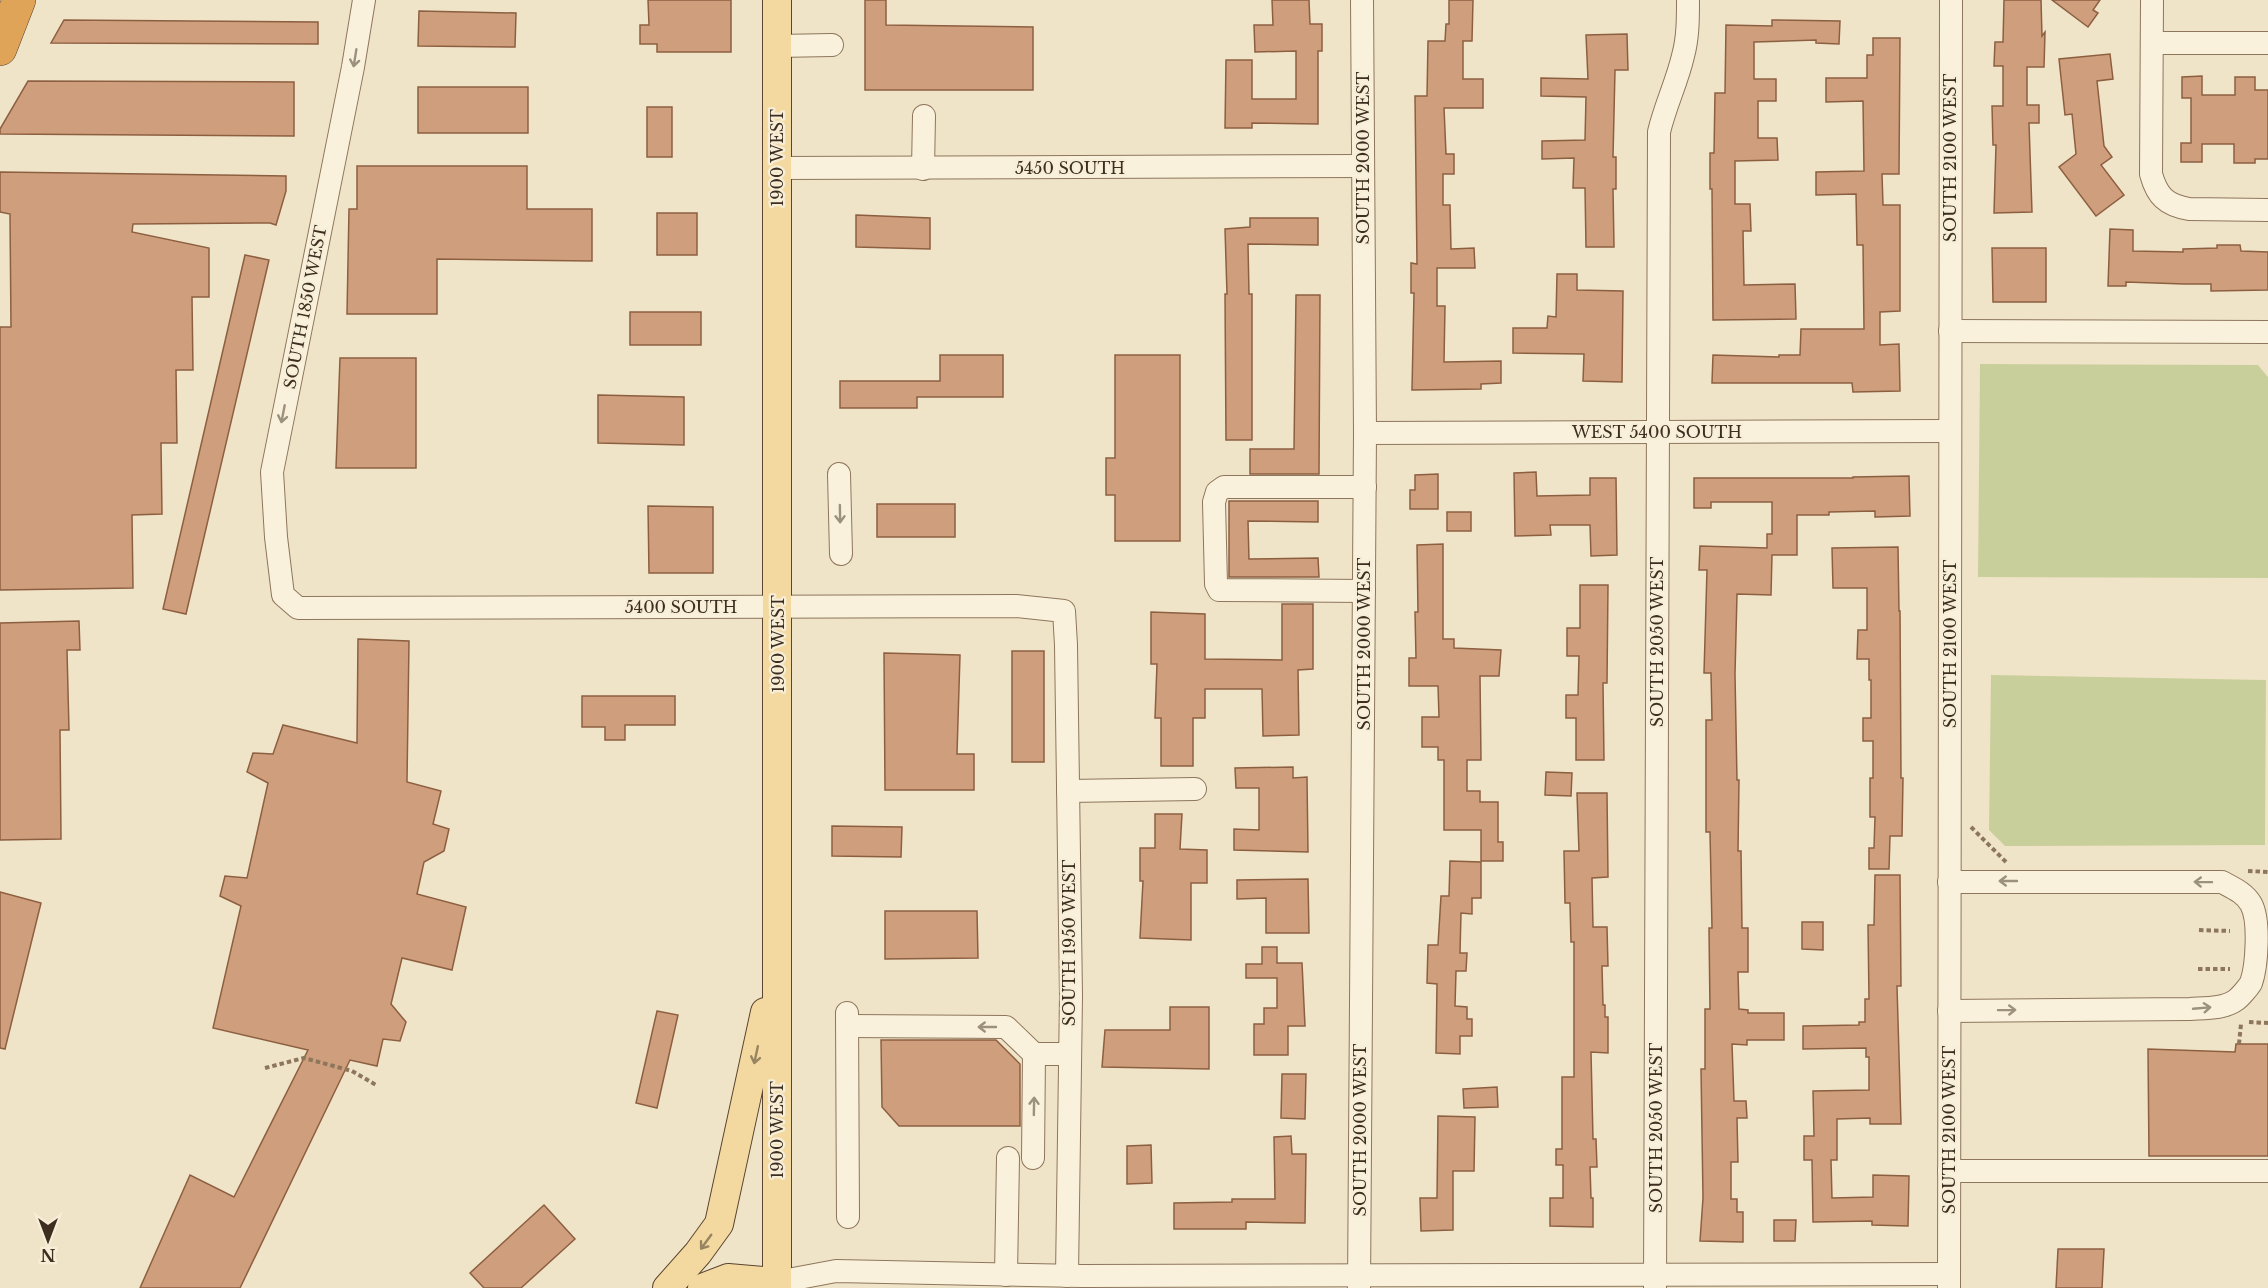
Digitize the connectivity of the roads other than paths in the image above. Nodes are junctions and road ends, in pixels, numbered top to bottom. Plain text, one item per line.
1 (19, 0) edge
2 (364, 0) edge
3 (777, 0) edge
4 (1362, 0) edge
5 (1688, 0) edge
6 (1951, 0) edge
7 (2152, 0) edge
8 (2152, 43) junction
9 (2268, 43) edge
10 (832, 45) dead end
11 (777, 46) junction
12 (0, 49) edge
13 (924, 116) dead end
14 (1364, 166) junction
15 (777, 168) junction
16 (923, 169) junction
17 (2268, 210) edge
18 (1950, 331) junction
19 (2268, 332) edge
20 (1949, 431) junction
21 (1658, 432) junction
22 (1365, 433) junction
23 (839, 474) dead end
24 (1365, 487) junction
25 (841, 554) dead end
26 (1364, 591) junction
27 (777, 607) junction
28 (298, 608) joint
29 (1064, 611) joint
30 (1195, 789) dead end
31 (1068, 791) junction
32 (1949, 882) junction
33 (777, 957) junction
34 (1949, 1011) junction
35 (1034, 1054) junction
36 (1070, 1054) junction
37 (1008, 1158) dead end
38 (1033, 1158) dead end
39 (1949, 1171) junction
40 (2268, 1171) edge
41 (848, 1216) dead end
42 (1006, 1275) junction
43 (1077, 1280) edge
44 (1949, 1281) edge
45 (1359, 1282) edge
46 (1655, 1282) edge
47 (773, 1286) edge
48 (667, 1288) edge
49 (702, 1288) edge

1 - 12 highway
2 -> 28 street, SOUTH 1850 WEST
3 - 11 main road, 1900 WEST
4 - 14 street, SOUTH 2000 WEST
5 - 21 street, SOUTH 2050 WEST
6 - 18 street, SOUTH 2100 WEST
7 - 8 street
8 - 9 street
8 - 17 street
10 - 11 street
11 - 15 main road, 1900 WEST
13 - 16 street
14 - 16 street, 5450 SOUTH
14 - 22 street, SOUTH 2000 WEST
15 - 16 street, 5450 SOUTH
15 - 27 main road, 1900 WEST
18 - 19 street
18 - 20 street, SOUTH 2100 WEST
20 - 21 street, WEST 5400 SOUTH
20 - 32 street, SOUTH 2100 WEST
21 - 22 street, WEST 5400 SOUTH
21 - 46 street, SOUTH 2050 WEST
22 - 24 street, SOUTH 2000 WEST
23 -> 25 street
24 - 26 street, SOUTH 2000 WEST
24 - 26 street
26 - 45 street, SOUTH 2000 WEST
27 - 28 street, 5400 SOUTH
27 - 29 street, 5400 SOUTH
27 - 33 main road, 1900 WEST
29 - 31 street, SOUTH 1950 WEST
30 - 31 street
31 - 36 street, SOUTH 1950 WEST
32 - 34 street, SOUTH 2100 WEST
34 -> 32 street
33 - 47 main road, 1900 WEST
33 -> 48 main road
34 - 39 street, SOUTH 2100 WEST
35 - 36 street
38 -> 35 street
35 -> 41 street
36 - 43 street, SOUTH 1950 WEST
37 - 42 street
39 - 40 street
39 - 44 street, SOUTH 2100 WEST
42 - 43 street
42 - 47 street
43 - 45 street
44 - 46 street
45 - 46 street
47 - 49 main road

